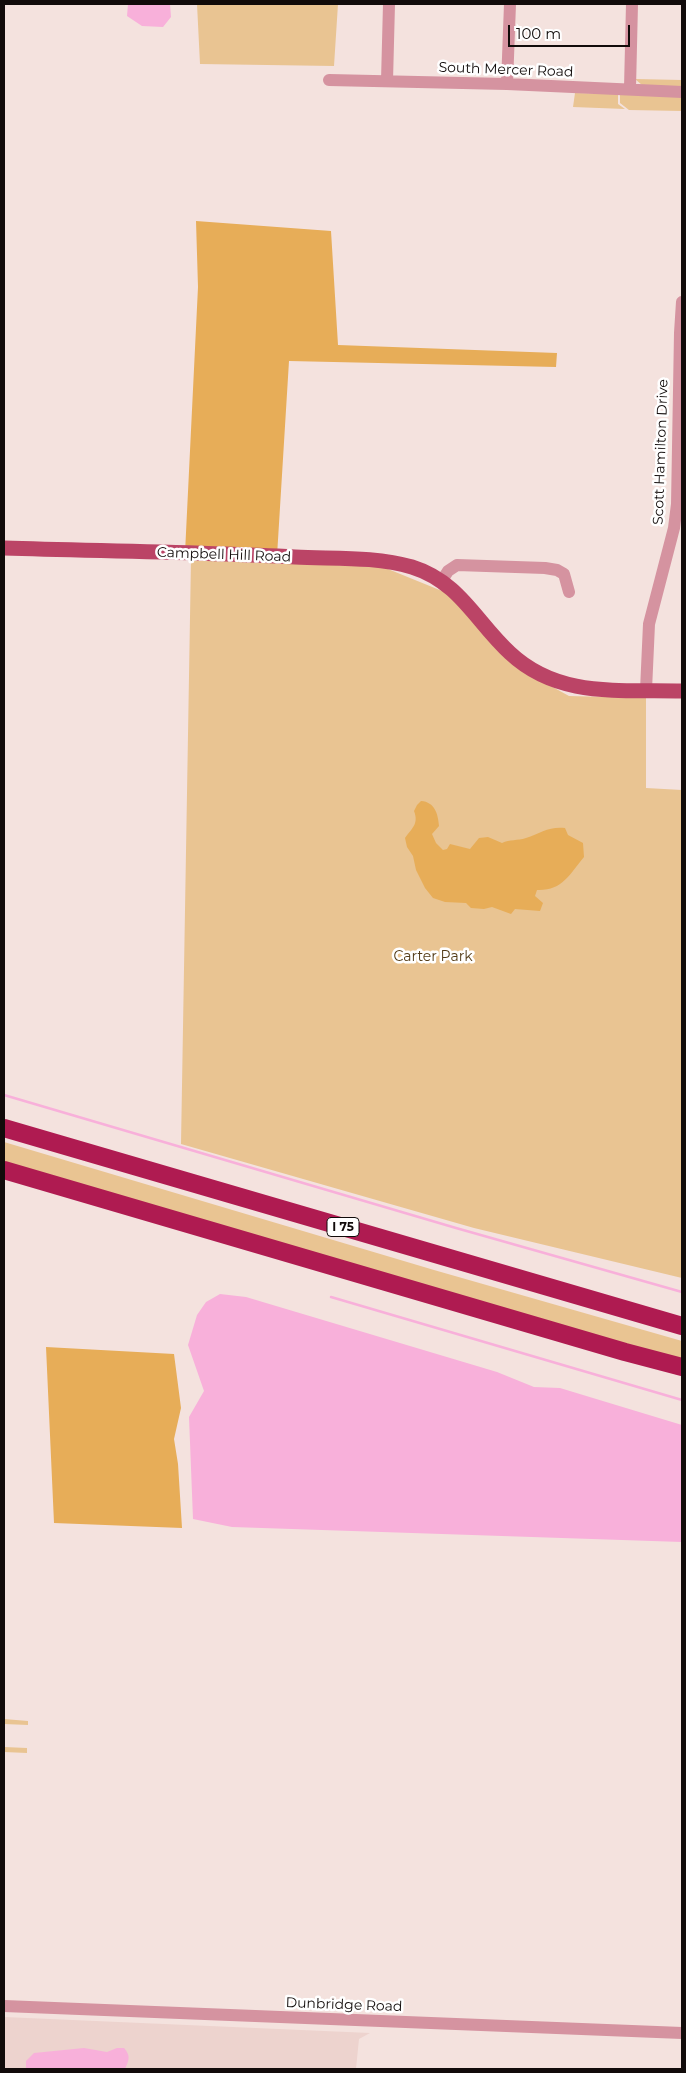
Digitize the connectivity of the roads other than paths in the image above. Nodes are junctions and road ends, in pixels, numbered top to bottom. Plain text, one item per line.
1 (389, 4) edge
2 (510, 4) edge
3 (632, 4) edge
4 (329, 80) dead end
5 (386, 81) junction
6 (507, 84) junction
7 (630, 88) junction
8 (682, 92) edge
9 (682, 302) edge
10 (4, 548) edge
11 (441, 582) junction
12 (569, 592) dead end
13 (646, 690) junction
14 (682, 691) edge
15 (4, 1128) edge
16 (4, 1170) edge
17 (640, 1314) junction
18 (682, 1322) edge
19 (682, 1326) edge
20 (626, 1352) junction
21 (682, 1367) edge
22 (682, 1372) edge
23 (4, 2006) edge
24 (682, 2033) edge

1 - 5 street
2 - 6 street
3 - 7 street
4 - 5 street, South Mercer Road
5 - 6 street, South Mercer Road
6 - 7 street, South Mercer Road
7 - 8 street, South Mercer Road
9 - 13 street, Scott Hamilton Drive
10 - 11 main road, Campbell Hill Road
11 - 12 street
11 - 13 main road, Campbell Hill Road
13 - 14 main road, Campbell Hill Road
15 - 17 highway, I 75
16 - 20 highway
17 - 18 highway
17 - 19 highway, I 75
20 - 21 highway
20 - 22 highway
23 - 24 street, Dunbridge Road

